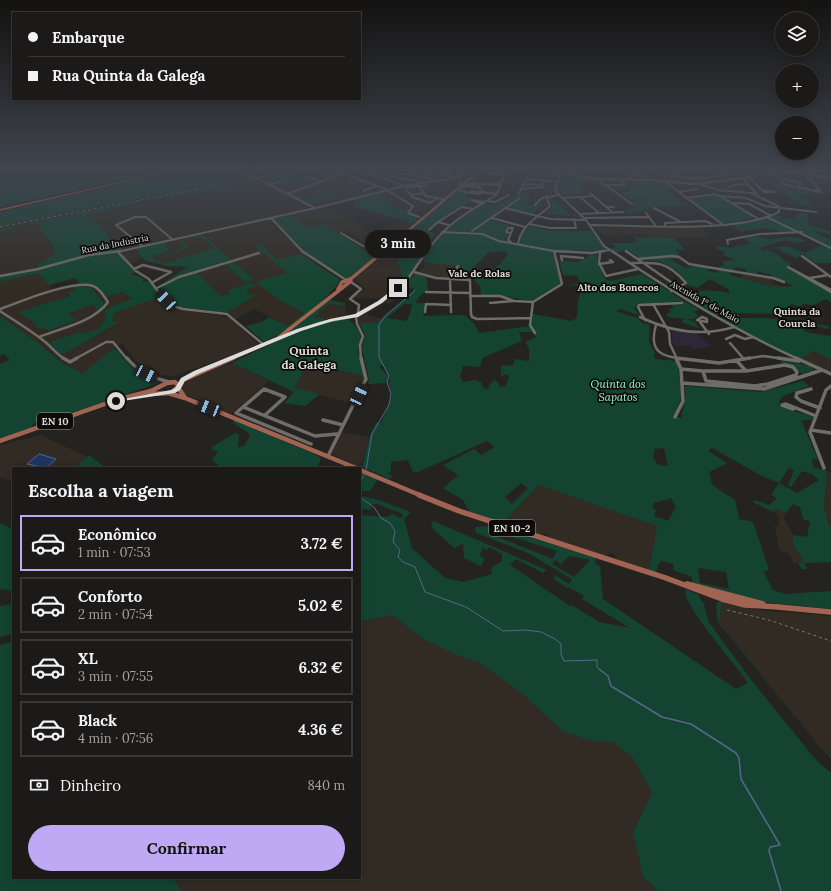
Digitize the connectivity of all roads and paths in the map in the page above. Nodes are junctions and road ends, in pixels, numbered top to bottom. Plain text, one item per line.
1 (307, 210) edge
2 (411, 210) edge
3 (432, 210) edge
4 (459, 210) edge
5 (474, 210) edge
6 (503, 210) edge
7 (512, 210) edge
8 (546, 210) edge
9 (575, 210) edge
10 (595, 210) edge
11 (610, 210) edge
12 (657, 210) edge
13 (702, 210) edge
14 (743, 210) edge
15 (759, 210) edge
16 (779, 210) edge
17 (798, 210) edge
18 (598, 212) junction
19 (612, 212) junction
20 (623, 212) dead end
21 (816, 212) dead end
22 (646, 213) dead end
23 (580, 214) junction
24 (538, 216) junction
25 (771, 216) junction
26 (419, 217) dead end
27 (649, 217) junction
28 (767, 217) junction
29 (271, 218) junction
30 (492, 218) junction
31 (757, 218) junction
32 (586, 219) junction
33 (574, 220) junction
34 (438, 222) junction
35 (604, 222) dead end
36 (615, 222) dead end
37 (626, 222) dead end
38 (681, 222) junction
39 (529, 224) junction
40 (712, 224) junction
41 (722, 224) junction
42 (449, 225) junction
43 (606, 225) junction
44 (617, 225) junction
45 (628, 225) junction
46 (591, 226) junction
47 (656, 226) junction
48 (665, 226) junction
49 (525, 227) junction
50 (687, 227) junction
51 (429, 230) dead end
52 (472, 231) dead end
53 (442, 232) junction
54 (802, 232) junction
55 (511, 233) dead end
56 (341, 234) dead end
57 (173, 240) junction
58 (518, 243) junction
59 (728, 244) dead end
60 (142, 246) junction
61 (831, 248) edge
62 (610, 250) junction
63 (554, 251) junction
64 (626, 251) dead end
65 (118, 252) junction
66 (571, 252) junction
67 (259, 253) dead end
68 (600, 253) junction
69 (380, 254) junction
70 (802, 256) dead end
71 (572, 257) junction
72 (583, 258) dead end
73 (562, 260) dead end
74 (610, 260) dead end
75 (639, 261) junction
76 (631, 263) junction
77 (599, 264) junction
78 (458, 266) dead end
79 (134, 269) junction
80 (638, 269) junction
81 (414, 272) junction
82 (0, 276) edge
83 (830, 276) edge
84 (340, 278) junction
85 (810, 278) junction
86 (450, 279) junction
87 (349, 280) junction
88 (153, 282) junction
89 (784, 282) dead end
90 (341, 283) junction
91 (347, 285) junction
92 (355, 285) junction
93 (678, 287) junction
94 (157, 288) junction
95 (338, 290) junction
96 (670, 291) junction
97 (831, 291) edge
98 (426, 292) dead end
99 (450, 292) junction
100 (470, 294) junction
101 (514, 301) junction
102 (532, 302) junction
103 (490, 303) dead end
104 (682, 303) dead end
105 (653, 304) junction
106 (451, 305) junction
107 (0, 310) edge
108 (426, 312) dead end
109 (451, 312) dead end
110 (357, 315) junction
111 (531, 318) junction
112 (640, 318) dead end
113 (645, 320) junction
114 (700, 322) dead end
115 (656, 325) junction
116 (734, 326) junction
117 (667, 329) junction
118 (535, 333) dead end
119 (709, 334) junction
120 (39, 337) junction
121 (753, 337) junction
122 (277, 338) junction
123 (726, 339) dead end
124 (730, 343) dead end
125 (264, 345) junction
126 (786, 354) junction
127 (783, 358) junction
128 (678, 359) junction
129 (744, 359) junction
130 (736, 360) junction
131 (224, 362) junction
132 (806, 363) junction
133 (681, 369) junction
134 (822, 370) junction
135 (703, 371) junction
136 (746, 371) junction
137 (831, 374) edge
138 (160, 380) junction
139 (170, 382) junction
140 (682, 383) junction
141 (160, 387) junction
142 (179, 387) junction
143 (830, 387) edge
144 (811, 389) dead end
145 (166, 393) junction
146 (185, 398) junction
147 (110, 402) junction
148 (243, 406) junction
149 (795, 408) dead end
150 (820, 408) junction
151 (265, 415) junction
152 (816, 416) junction
153 (676, 417) dead end
154 (323, 420) dead end
155 (343, 425) junction
156 (297, 429) junction
157 (811, 430) junction
158 (831, 433) edge
159 (337, 434) junction
160 (291, 435) junction
161 (0, 441) edge
162 (311, 444) dead end
163 (328, 456) junction
164 (354, 467) edge
165 (824, 468) dead end
166 (361, 470) edge
167 (831, 612) edge

1 - 29 street, Rua da Indústria
2 - 26 street
3 - 69 main road
4 - 34 street
5 - 42 street
6 - 30 street
7 - 24 street
8 - 24 street
9 - 23 street, Avenida 1º de Maio
10 - 18 street
11 - 19 street
12 - 38 street
13 - 41 street
14 - 31 street
15 - 25 street
16 - 25 street
17 - 21 street
18 - 19 street
18 - 23 street
19 - 20 street
22 - 27 street
23 - 32 street, Avenida 1º de Maio
24 - 33 street
24 - 39 street
25 - 28 street
27 - 32 street
27 - 47 street
28 - 31 street
28 - 54 street
29 - 57 street, Rua da Indústria
29 - 84 street
30 - 49 street
30 - 52 street
31 - 41 street
32 - 33 street
32 - 46 street, Avenida 1º de Maio
33 - 39 street
34 - 42 street
34 - 51 street
35 - 43 street
36 - 44 street
37 - 45 street
38 - 40 street
38 - 48 street
38 - 50 street
39 - 49 street
40 - 41 street
40 - 50 street
42 - 53 street
43 - 44 street
43 - 46 street
44 - 45 street
45 - 47 street
46 - 62 street, Avenida 1º de Maio
47 - 48 street
48 - 50 street
49 - 58 street
53 - 58 street
53 - 81 street
54 - 59 street
54 - 61 street
55 - 58 street
56 - 69 street
57 - 60 street, Rua da Indústria
57 - 60 street
58 - 63 street
60 - 65 street, Rua da Indústria
62 - 68 street
62 - 76 street, Avenida 1º de Maio
63 - 66 street
63 - 102 street
64 - 75 street
65 - 79 street
65 - 82 street, Rua da Indústria
66 - 68 street
66 - 71 street
67 - 94 street
68 - 77 street
69 - 87 main road
70 - 83 street
71 - 72 street
71 - 73 street
74 - 77 street
75 - 76 street
75 - 89 street
75 - 93 street
75 - 93 street
76 - 80 street, Avenida 1º de Maio
77 - 80 street
78 - 86 street
79 - 88 street
79 - 88 street
80 - 96 street, Avenida 1º de Maio
81 - 86 street
81 - 110 street
83 - 85 street
84 - 87 street
84 - 90 street
85 - 97 street
85 - 97 street
86 - 99 street
86 - 100 street
87 - 90 main road
87 - 91 main road
87 - 92 street
88 - 94 street
90 - 91 main road
90 - 95 main road
91 - 92 street
91 - 95 main road
92 - 110 street
93 - 96 street
94 - 125 street
95 - 122 main road
96 - 116 street, Avenida 1º de Maio
98 - 99 street
99 - 100 street
99 - 106 street
100 - 101 street
100 - 111 street
101 - 102 street
101 - 103 street
102 - 111 street
104 - 105 street
105 - 113 street
105 - 117 street
106 - 108 street
106 - 109 street
107 - 120 street
107 - 120 street
110 - 122 street
110 - 155 street
111 - 118 street
112 - 113 street
113 - 115 street
114 - 119 street
115 - 117 street
115 - 128 street
116 - 119 street
116 - 121 street, Avenida 1º de Maio
117 - 119 street
117 - 128 street
120 - 138 street
121 - 123 street
121 - 126 street, Avenida 1º de Maio
122 - 125 main road
124 - 129 street
125 - 131 main road
126 - 127 street
126 - 132 street, Avenida 1º de Maio
127 - 129 street
127 - 132 street
128 - 130 street
128 - 133 street
129 - 130 street
130 - 136 street
131 - 139 main road
131 - 142 main road
132 - 134 street, Avenida 1º de Maio
133 - 135 street
133 - 140 street
134 - 137 street, Avenida 1º de Maio
134 - 140 street
135 - 136 street
135 - 136 street
138 - 139 street
138 - 141 street
139 - 141 main road
139 - 142 main road
140 - 153 street
141 - 145 main road
141 - 147 main road, EN 10
142 - 145 main road
142 - 146 main road
143 - 150 street
144 - 150 street
145 - 146 main road
145 - 147 main road
146 - 163 main road
147 - 161 main road, EN 10
148 - 151 street
148 - 151 street
148 - 160 street
149 - 152 street
150 - 152 street
151 - 156 street
152 - 157 street
154 - 155 street
155 - 159 street
156 - 159 street
156 - 160 street
157 - 158 street
157 - 165 street
159 - 163 street
160 - 162 street
163 - 164 main road
166 - 167 main road, EN 10-2

